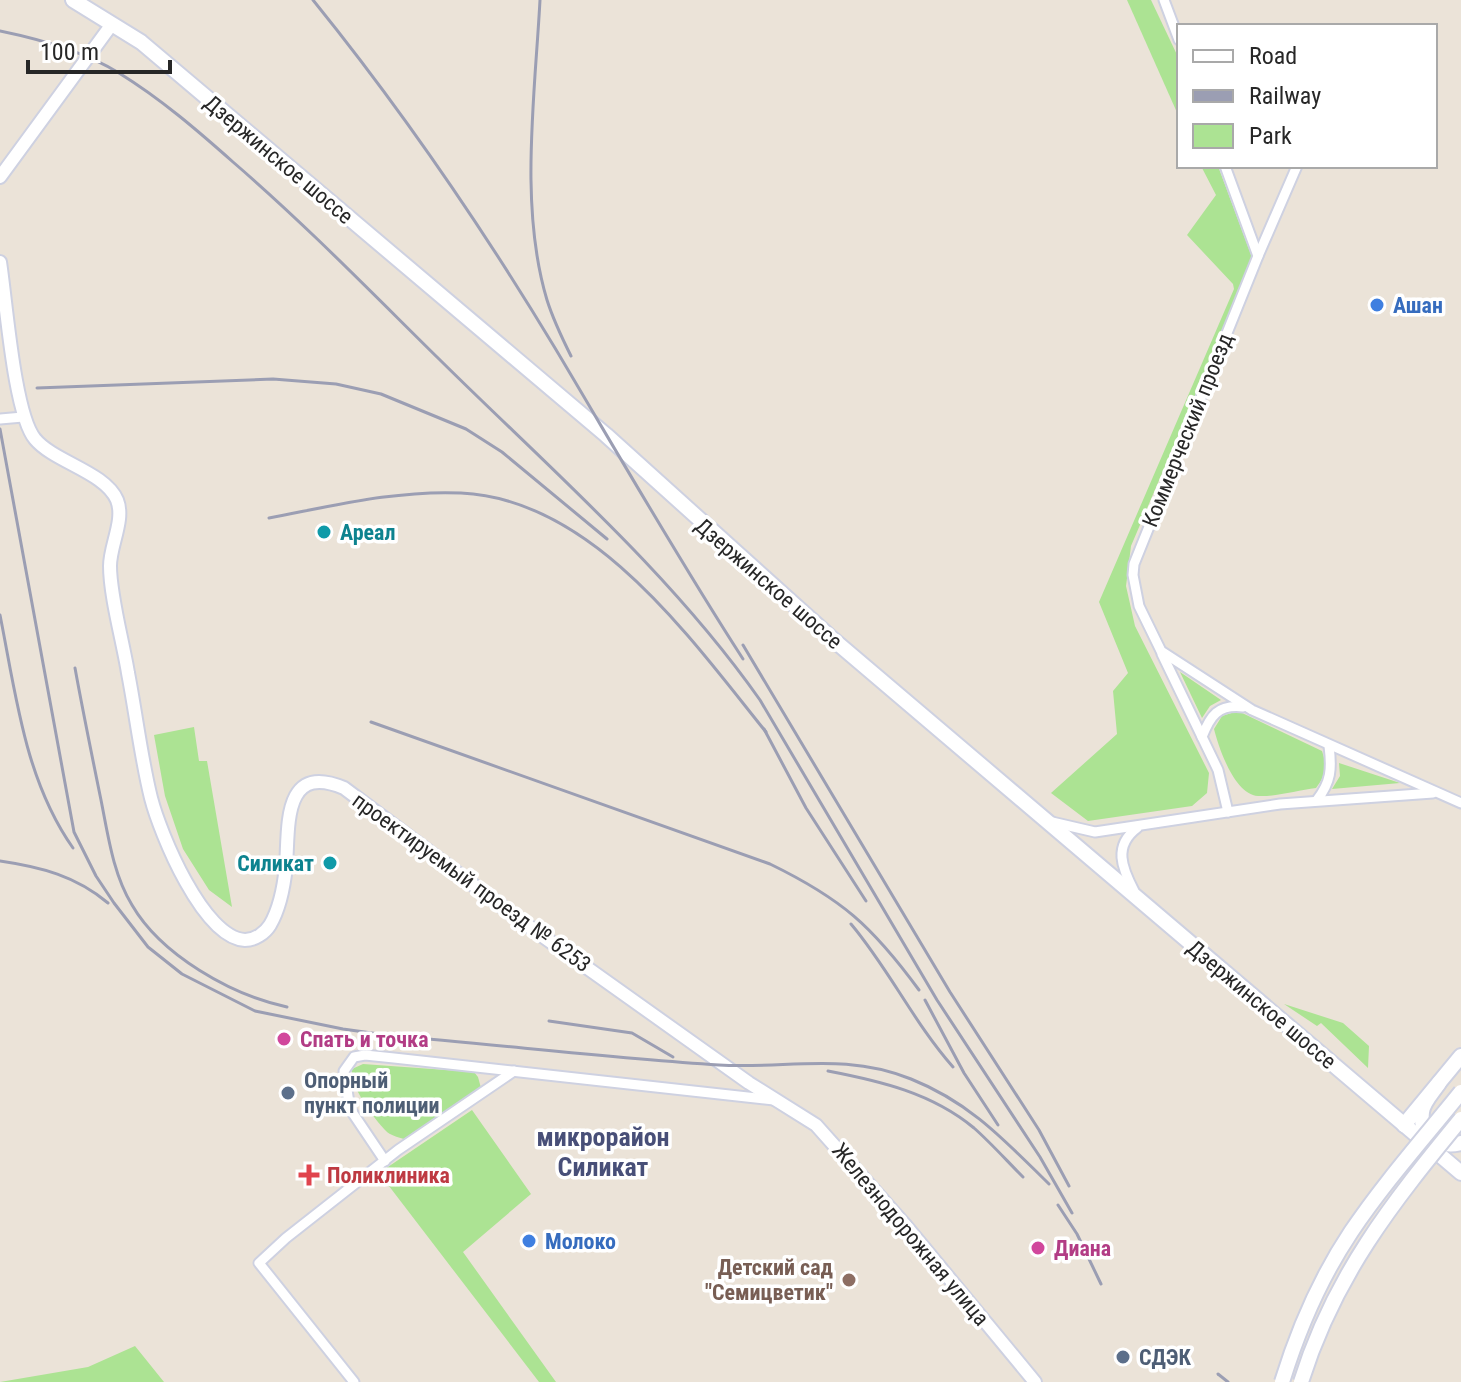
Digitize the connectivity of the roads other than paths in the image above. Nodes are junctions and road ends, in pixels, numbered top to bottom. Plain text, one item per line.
1 (73, 0) edge
2 (1164, 0) edge
3 (112, 24) junction
4 (1177, 35) edge
5 (1226, 168) edge
6 (1296, 168) edge
7 (0, 177) edge
8 (1258, 256) junction
9 (0, 262) edge
10 (23, 417) junction
11 (0, 419) edge
12 (1161, 651) junction
13 (1247, 708) junction
14 (1202, 737) junction
15 (1329, 746) junction
16 (1437, 793) junction
17 (1317, 800) junction
18 (1461, 803) edge
19 (1032, 810) junction
20 (1228, 812) junction
21 (1137, 828) junction
22 (1140, 901) junction
23 (1461, 1056) edge
24 (514, 1071) junction
25 (1439, 1083) junction
26 (1461, 1092) edge
27 (774, 1100) junction
28 (1461, 1119) edge
29 (1404, 1125) junction
30 (1461, 1143) edge
31 (385, 1161) junction
32 (1458, 1164) edge
33 (354, 1382) edge
34 (1035, 1382) edge
35 (1282, 1382) edge
36 (1301, 1382) edge

1 - 3 main road, Дзержинское шоссе
2 - 4 street
3 - 7 street
3 - 19 main road, Дзержинское шоссе
5 - 8 street
6 - 8 street, Коммерческий проезд
8 - 12 street, Коммерческий проезд
9 - 10 street
10 - 11 street
10 - 27 street, проектируемый проезд № 6253
12 - 13 street
12 - 14 street, Коммерческий проезд
13 - 14 street
13 - 15 street
14 - 20 street, Коммерческий проезд
15 - 16 street
15 - 17 street
16 - 17 street
16 - 18 street
17 - 20 street
19 - 21 street
19 - 22 main road, Дзержинское шоссе
20 - 21 street
21 - 22 street
22 - 29 main road, Дзержинское шоссе
23 - 25 main road
24 - 27 street
24 - 31 street
24 - 31 street
25 - 29 main road
25 - 30 main road
26 - 35 main road, bridge
27 - 34 street, Железнодорожная улица
28 - 36 main road, bridge
29 - 32 main road, Дзержинское шоссе
31 - 33 street

